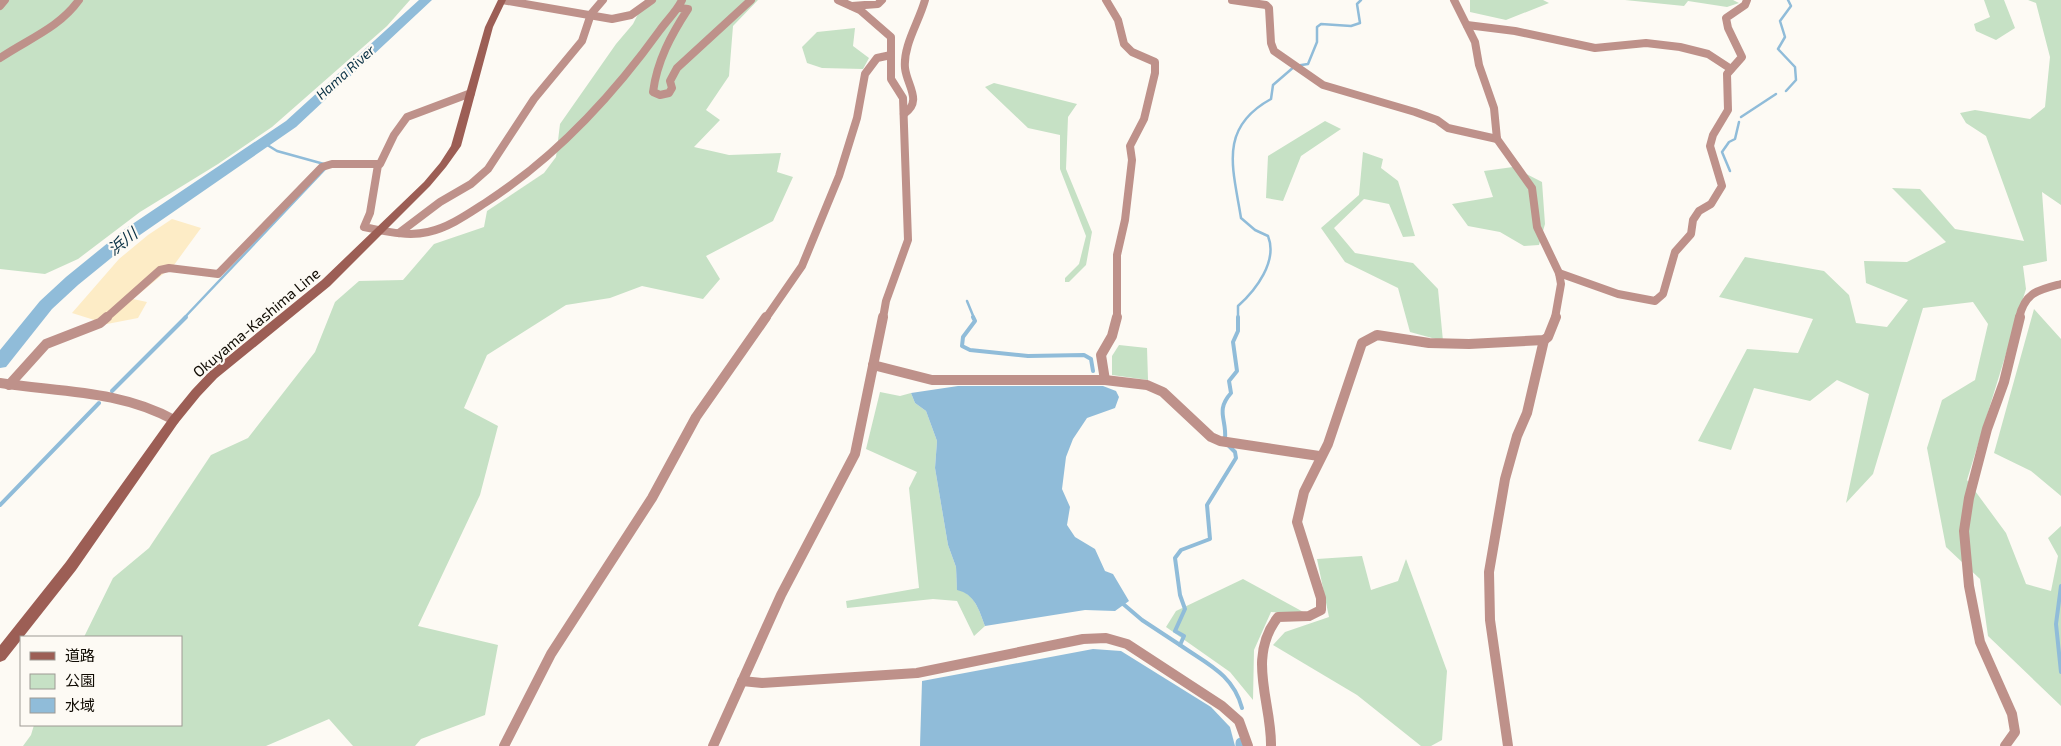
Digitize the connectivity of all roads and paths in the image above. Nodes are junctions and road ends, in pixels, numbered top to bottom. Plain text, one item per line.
1 (79, 0) edge
2 (502, 0) edge
3 (604, 0) edge
4 (652, 0) edge
5 (752, 0) edge
6 (838, 0) edge
7 (882, 0) edge
8 (925, 0) edge
9 (1106, 0) edge
10 (1232, 0) edge
11 (1454, 0) edge
12 (1748, 0) edge
13 (680, 4) edge
14 (852, 6) junction
15 (591, 14) junction
16 (1467, 25) junction
17 (891, 55) junction
18 (0, 58) edge
19 (1731, 68) junction
20 (470, 93) junction
21 (904, 114) junction
22 (1497, 139) junction
23 (378, 165) junction
24 (381, 230) junction
25 (399, 232) junction
26 (1559, 273) junction
27 (2061, 284) edge
28 (1544, 340) junction
29 (873, 364) junction
30 (1105, 380) junction
31 (4, 384) edge
32 (174, 420) junction
33 (1320, 456) junction
34 (0, 656) edge
35 (742, 681) junction
36 (504, 746) edge
37 (713, 746) edge
38 (1248, 746) edge
39 (1271, 746) edge
40 (1508, 746) edge
41 (2005, 746) edge

1 - 18 street
2 - 15 street
2 - 20 main road, Okuyama-Kashima Line
3 - 15 street
4 - 15 street
5 - 13 street
6 - 14 street
7 - 14 street
8 - 21 street
9 - 30 street
10 - 22 street
11 - 16 street
12 - 19 street
13 - 25 street
14 - 17 street
15 - 25 street
16 - 19 street
16 - 22 street
17 - 21 street
17 - 36 street
19 - 26 street
20 - 23 street
20 - 24 main road, Okuyama-Kashima Line
21 - 29 street
22 - 26 street
23 - 24 street
23 - 31 street
24 - 25 street
24 - 32 main road, Okuyama-Kashima Line
26 - 28 street
27 - 41 street
28 - 33 street
28 - 40 street
29 - 30 street
29 - 35 street
30 - 33 street
31 - 32 street
32 - 34 main road, Okuyama-Kashima Line
33 - 39 street
35 - 37 street
35 - 38 street

